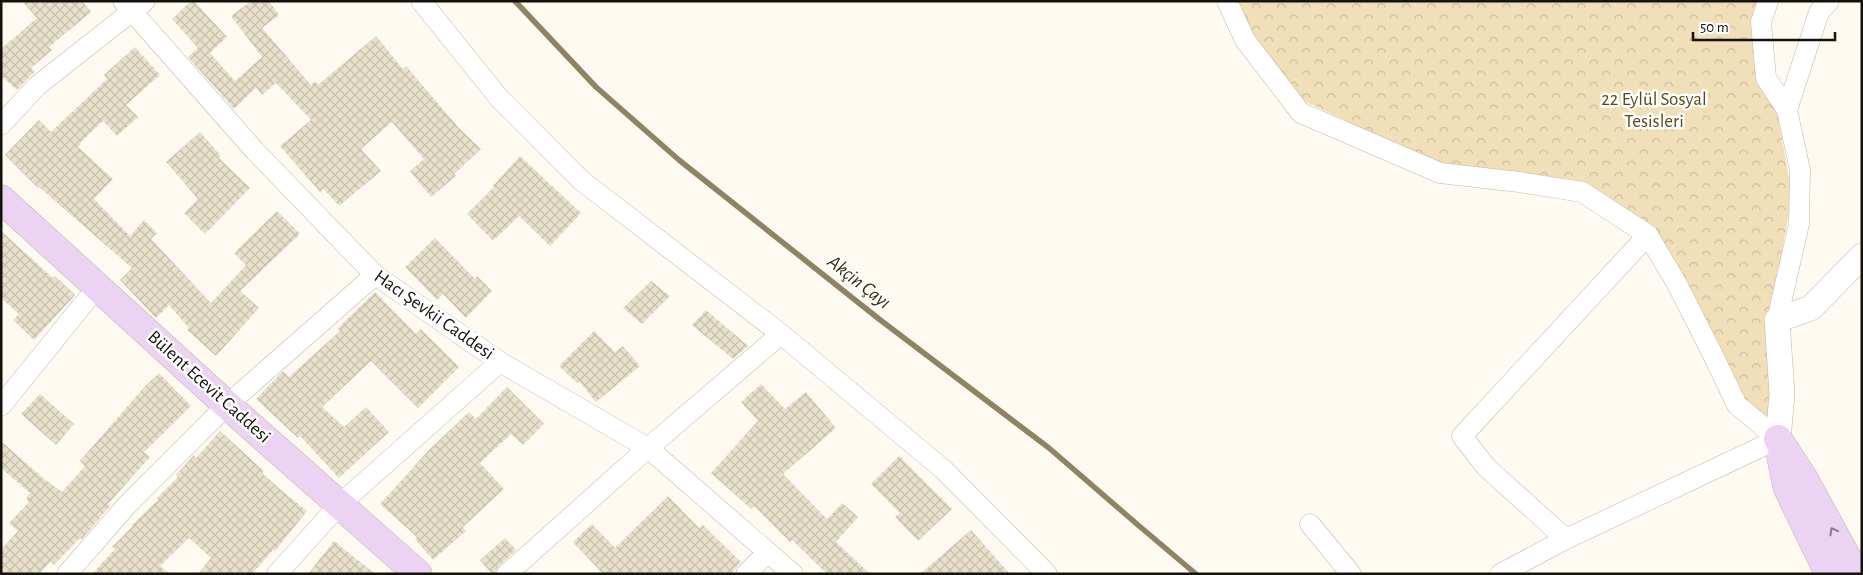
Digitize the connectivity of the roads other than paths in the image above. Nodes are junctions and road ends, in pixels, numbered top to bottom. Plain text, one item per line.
1 (420, 1) edge
2 (1227, 1) edge
3 (1768, 1) edge
4 (1829, 1) edge
5 (133, 4) edge
6 (1787, 110) junction
7 (1, 125) edge
8 (1, 198) edge
9 (1648, 235) junction
10 (1862, 256) edge
11 (375, 274) junction
12 (98, 286) junction
13 (1777, 320) junction
14 (781, 334) junction
15 (500, 362) junction
16 (227, 405) junction
17 (1, 406) edge
18 (1778, 439) junction
19 (648, 448) junction
20 (339, 505) junction
21 (1310, 524) dead end
22 (1566, 539) junction
23 (768, 552) junction
24 (67, 574) edge
25 (277, 574) edge
26 (418, 574) edge
27 (507, 574) edge
28 (746, 574) edge
29 (793, 574) edge
30 (1047, 574) edge
31 (1351, 574) edge
32 (1500, 574) edge
33 (1829, 574) edge
34 (1856, 574) edge

1 - 14 street
2 - 9 street
3 - 6 street
4 - 6 street
5 - 7 street
5 - 11 street, Hacı Şevkii Caddesi
6 - 13 street
8 - 12 main road, Bülent Ecevit Caddesi
9 - 18 street
9 - 22 street
10 - 13 street
11 - 15 street, Hacı Şevkii Caddesi
11 - 16 street
12 - 16 main road, Bülent Ecevit Caddesi
12 - 17 street
13 - 18 street
14 - 19 street
14 - 30 street
15 - 19 street, Hacı Şevkii Caddesi
15 - 20 street
16 - 20 main road, Bülent Ecevit Caddesi
16 - 24 street
18 - 22 street
18 - 33 main road
34 -> 18 main road
19 - 23 street, Hacı Şevkii Caddesi
19 - 27 street
20 - 25 street
20 - 26 main road, Bülent Ecevit Caddesi
21 - 31 street
22 - 32 street
23 - 28 street
23 - 29 street, Hacı Şevkii Caddesi

